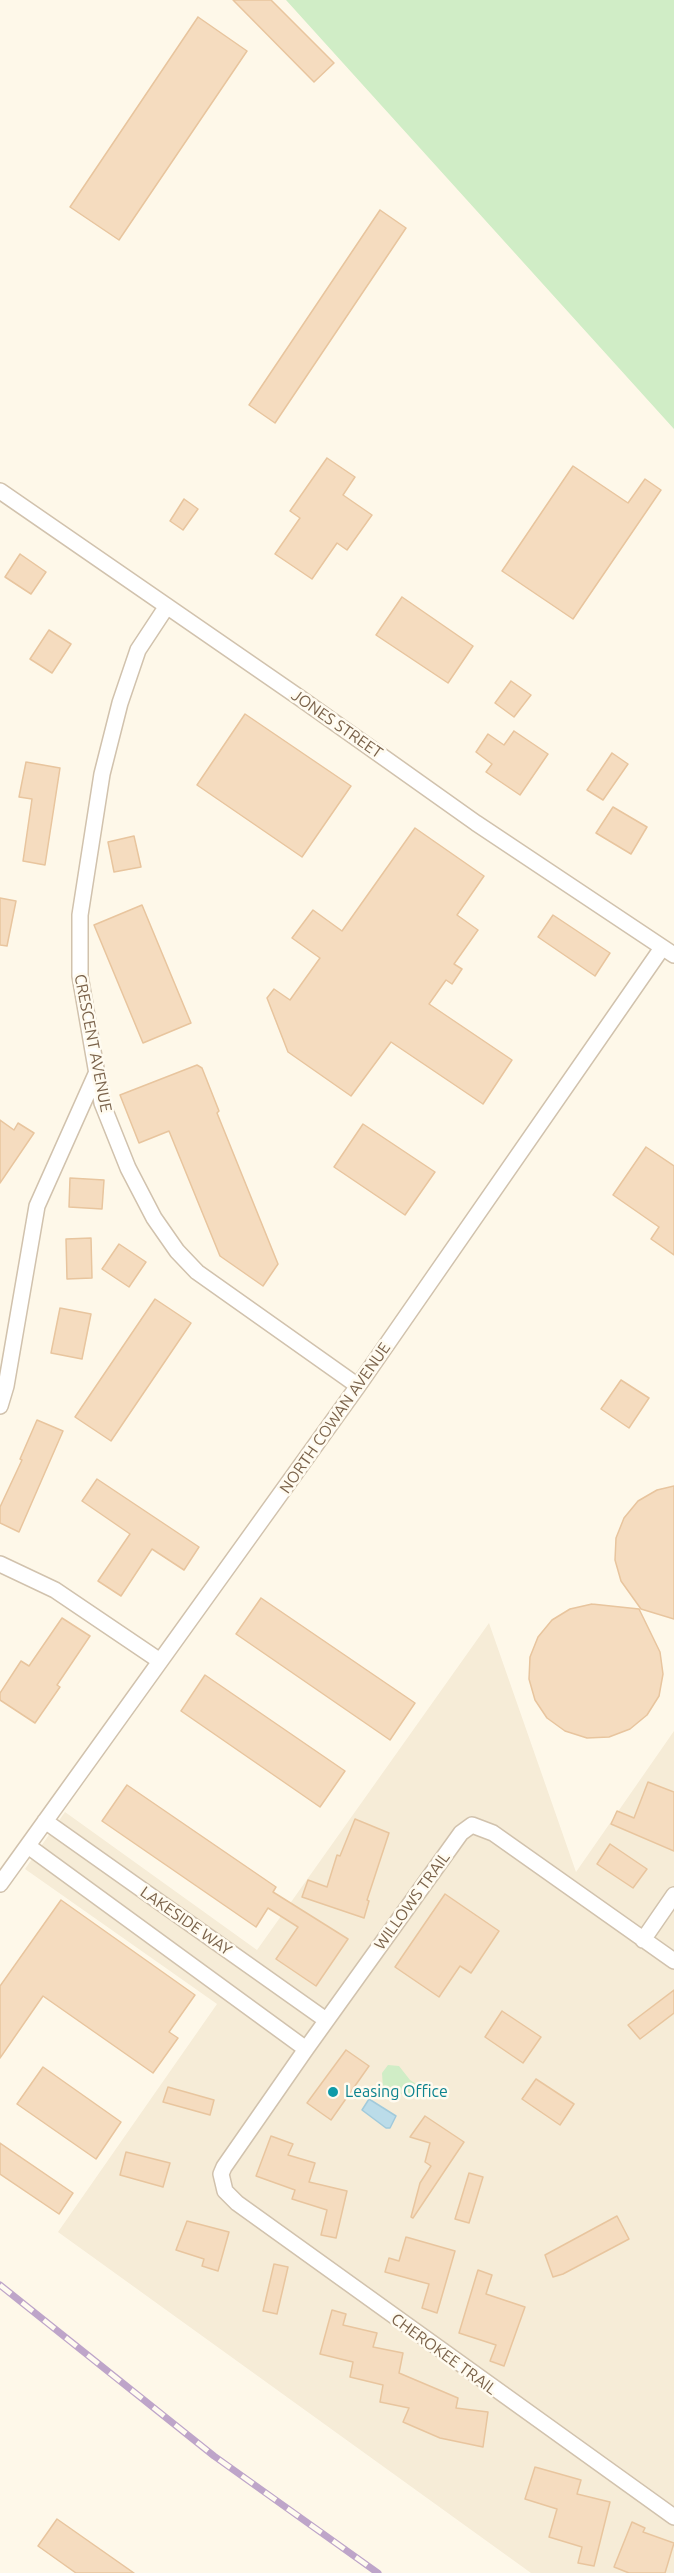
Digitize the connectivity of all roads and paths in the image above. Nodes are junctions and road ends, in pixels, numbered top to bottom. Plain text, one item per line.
1 (0, 491) edge
2 (167, 606) junction
3 (668, 952) edge
4 (96, 1074) junction
5 (358, 1386) junction
6 (0, 1406) edge
7 (0, 1564) edge
8 (160, 1661) junction
9 (45, 1821) junction
10 (28, 1846) junction
11 (0, 1884) edge
12 (674, 1895) edge
13 (643, 1940) junction
14 (674, 1961) edge
15 (326, 2020) junction
16 (306, 2049) junction
17 (222, 2183) joint
18 (674, 2517) edge

1 - 2 street, JONES STREET
2 - 3 street, JONES STREET
2 - 4 street, CRESCENT AVENUE
3 - 5 street, NORTH COWAN AVENUE
4 - 5 street, CRESCENT AVENUE
4 - 6 street
5 - 8 street, NORTH COWAN AVENUE
7 - 8 street
8 - 9 street, NORTH COWAN AVENUE
9 - 10 street, NORTH COWAN AVENUE
9 - 15 street, LAKESIDE WAY
10 - 11 street, NORTH COWAN AVENUE
10 - 16 street, LAKESIDE WAY
12 - 13 street
13 - 14 street, WILLOWS TRAIL
13 - 15 street, WILLOWS TRAIL
15 - 16 street, WILLOWS TRAIL
16 - 17 street, WILLOWS TRAIL
17 - 18 street, CHEROKEE TRAIL

